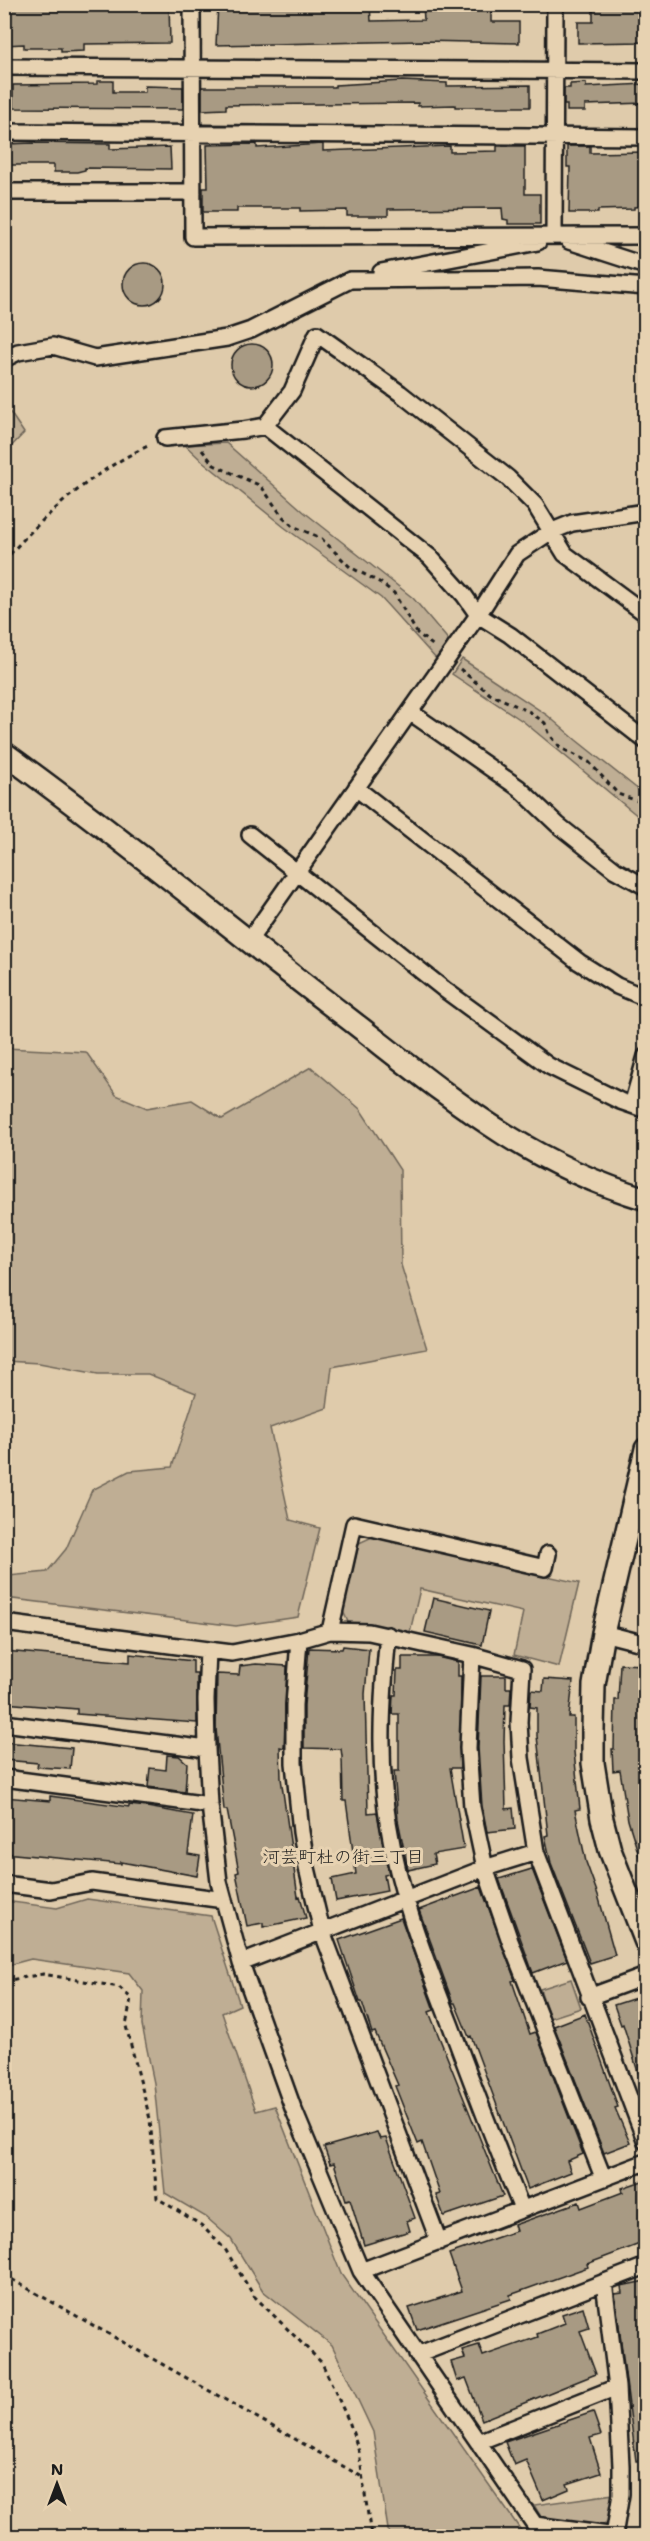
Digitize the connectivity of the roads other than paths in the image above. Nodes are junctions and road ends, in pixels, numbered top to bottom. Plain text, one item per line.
1 (192, 4) edge
2 (555, 4) edge
3 (4, 67) edge
4 (192, 67) junction
5 (555, 71) junction
6 (645, 71) edge
7 (4, 132) edge
8 (193, 132) junction
9 (554, 137) junction
10 (645, 137) edge
11 (4, 192) edge
12 (193, 192) junction
13 (554, 236) junction
14 (645, 236) edge
15 (645, 267) edge
16 (350, 280) junction
17 (645, 287) edge
18 (4, 359) edge
19 (266, 426) junction
20 (165, 438) road end
21 (645, 512) edge
22 (550, 532) junction
23 (645, 614) edge
24 (478, 615) junction
25 (410, 712) junction
26 (645, 741) edge
27 (4, 753) edge
28 (356, 788) junction
29 (250, 835) dead end
30 (297, 873) junction
31 (645, 887) edge
32 (248, 942) junction
33 (645, 998) edge
34 (645, 1056) edge
35 (639, 1107) edge
36 (645, 1199) edge
37 (645, 1449) edge
38 (548, 1554) dead end
39 (4, 1623) edge
40 (330, 1631) junction
41 (603, 1633) junction
42 (388, 1635) junction
43 (299, 1640) junction
44 (645, 1644) edge
45 (208, 1650) junction
46 (472, 1655) junction
47 (4, 1724) edge
48 (207, 1749) junction
49 (4, 1778) edge
50 (210, 1805) junction
51 (536, 1852) junction
52 (485, 1868) junction
53 (4, 1884) edge
54 (404, 1899) junction
55 (224, 1900) junction
56 (322, 1931) junction
57 (645, 1942) edge
58 (240, 1963) junction
59 (645, 1976) edge
60 (589, 1996) junction
61 (645, 2142) edge
62 (645, 2162) edge
63 (603, 2177) junction
64 (522, 2209) junction
65 (439, 2242) junction
66 (645, 2266) edge
67 (361, 2271) junction
68 (604, 2282) junction
69 (417, 2355) junction
70 (617, 2387) junction
71 (478, 2442) junction
72 (615, 2536) edge

1 - 4 street
2 - 5 street
3 - 4 street
4 - 5 street
4 - 8 street
5 - 6 street
5 - 9 street
7 - 8 street
8 - 9 street
8 - 12 street
9 - 10 street
9 - 13 street
11 - 12 street
12 - 13 street
13 - 14 street
13 - 15 street
13 - 16 street
16 - 17 street
16 - 18 street
19 - 20 street
19 - 22 street
19 - 24 street
21 - 22 street
22 - 23 street
22 - 24 street
24 - 25 street
24 - 26 street
25 - 28 street
25 - 31 street
27 - 32 street
28 - 30 street
28 - 33 street
29 - 30 street
30 - 32 street
30 - 35 street
32 - 36 street
34 - 35 street
37 - 41 street
38 - 40 street
39 - 45 street
40 - 42 street
40 - 43 street
41 - 44 street
41 - 57 street
42 - 46 street
42 - 54 street
43 - 45 street
43 - 56 street
45 - 48 street
46 - 51 street
46 - 52 street
47 - 48 street
48 - 50 street
49 - 50 street
50 - 55 street
51 - 52 street
51 - 60 street
52 - 54 street
52 - 63 street
53 - 55 street
54 - 56 street
54 - 64 street
55 - 58 street
56 - 58 street
56 - 65 street
58 - 67 street
59 - 60 street
60 - 61 street
62 - 63 street
63 - 64 street
64 - 65 street
65 - 67 street
66 - 68 street
67 - 69 street
68 - 69 street
68 - 70 street
69 - 71 street
70 - 71 street
70 - 72 street
71 - 72 street

